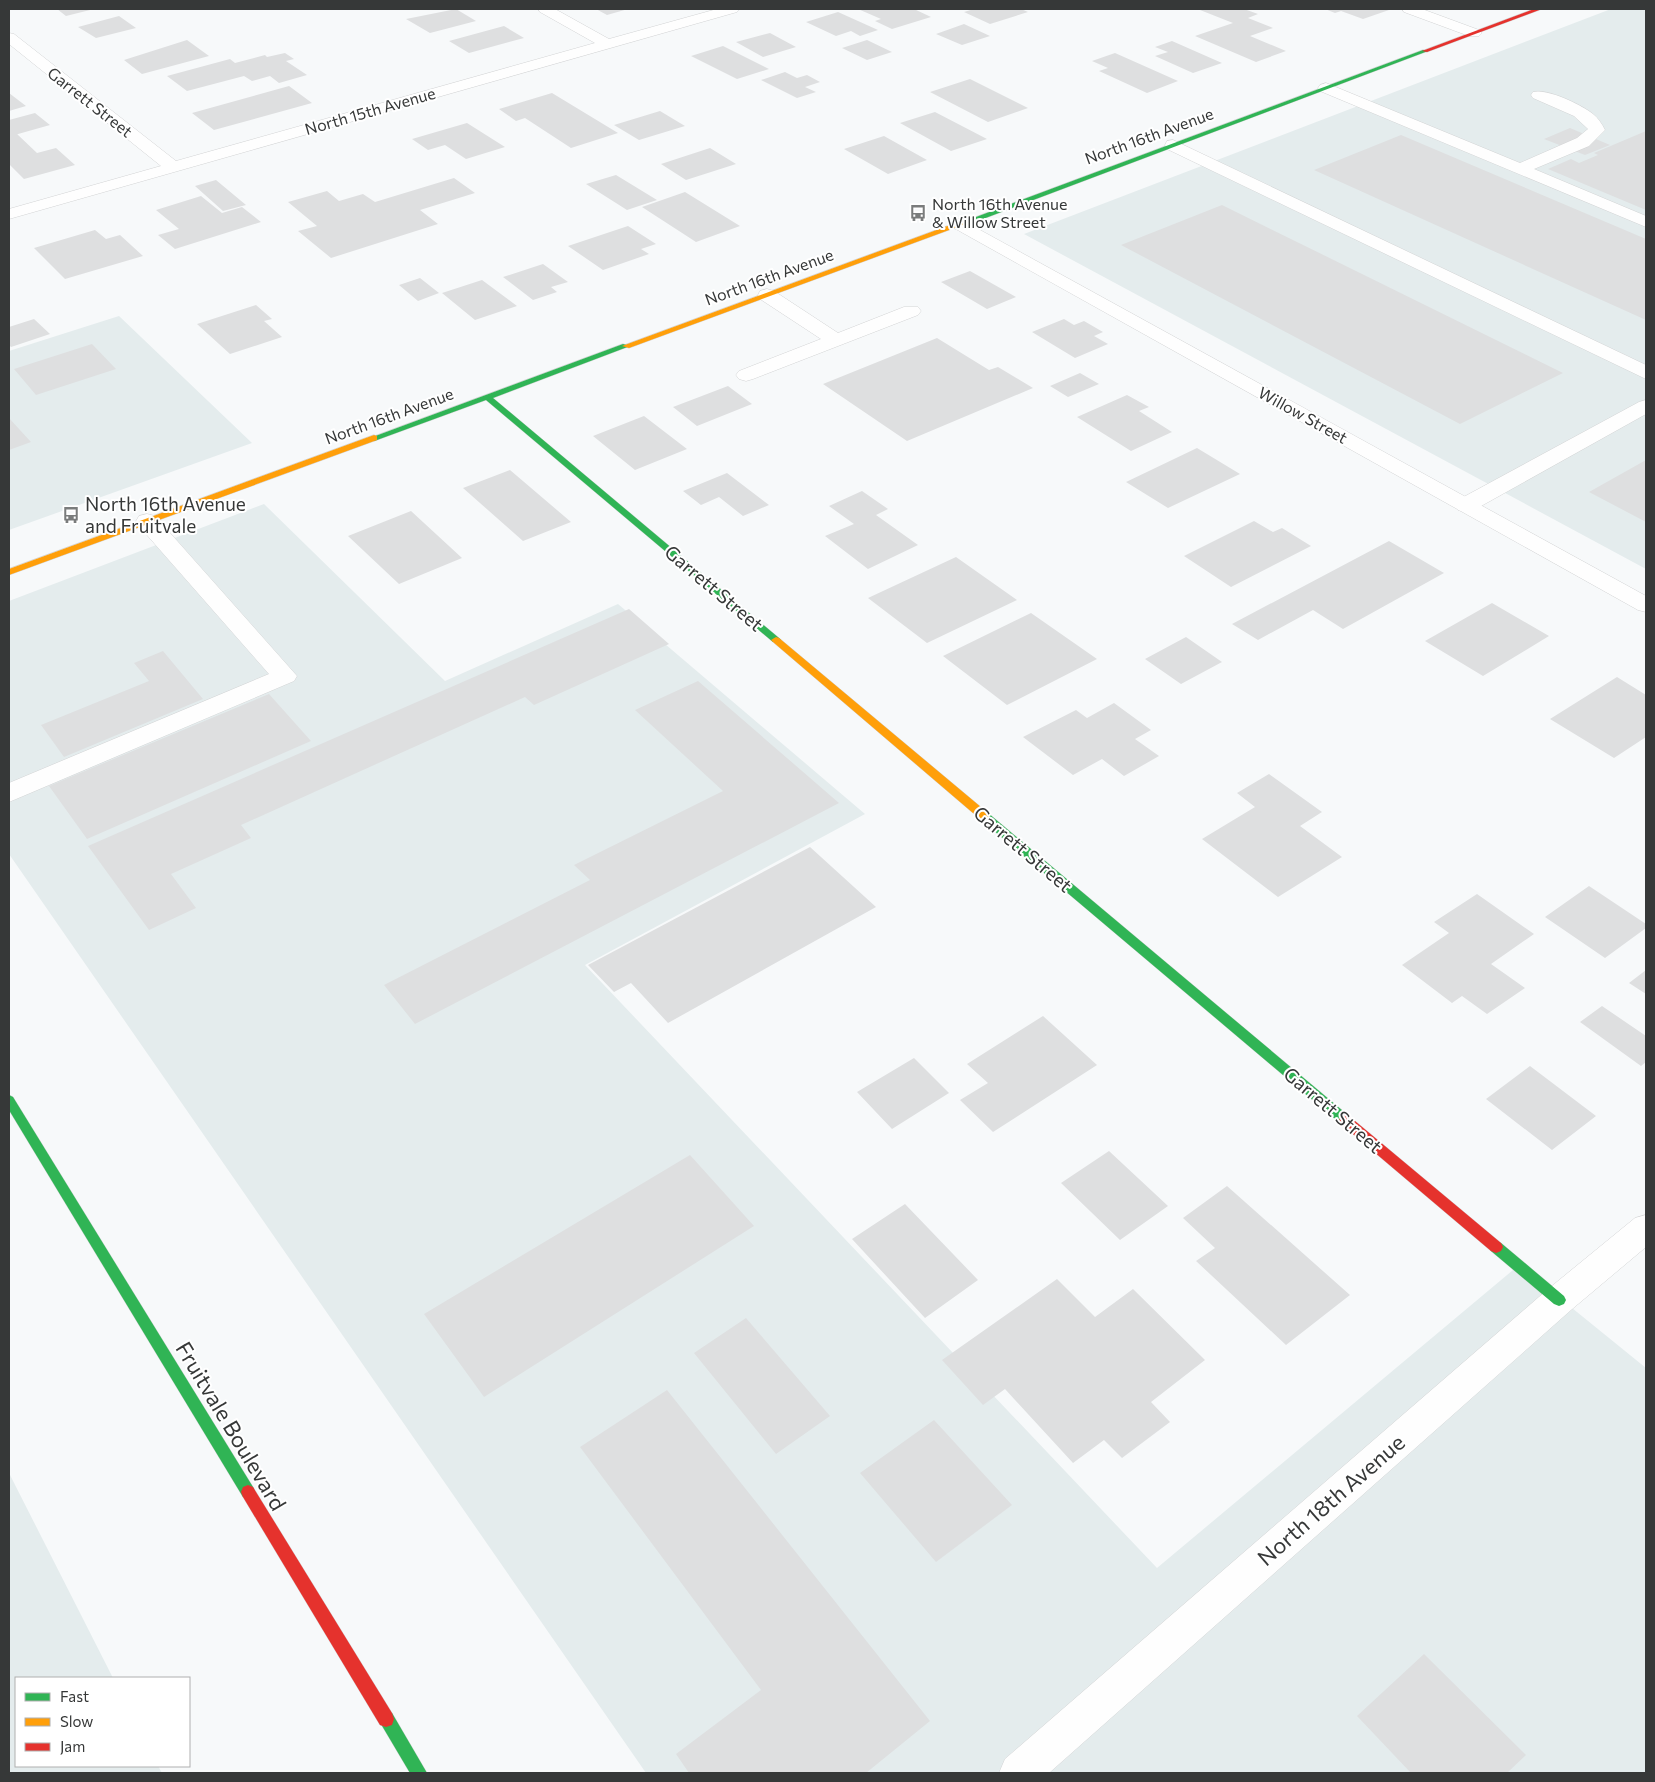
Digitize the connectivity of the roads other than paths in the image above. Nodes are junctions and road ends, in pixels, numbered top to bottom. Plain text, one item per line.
1 (545, 9) edge
2 (732, 9) edge
3 (1409, 9) edge
4 (1539, 9) edge
5 (1474, 33) junction
6 (9, 37) edge
7 (607, 44) junction
8 (1326, 88) junction
9 (1540, 95) dead end
10 (1173, 145) junction
11 (172, 166) junction
12 (1520, 169) junction
13 (9, 214) edge
14 (1646, 222) edge
15 (960, 224) junction
16 (767, 294) junction
17 (911, 311) dead end
18 (836, 340) junction
19 (1646, 373) edge
20 (746, 375) dead end
21 (488, 397) junction
22 (1646, 406) edge
23 (1466, 505) junction
24 (146, 522) junction
25 (9, 572) edge
26 (1646, 605) edge
27 (9, 793) edge
28 (9, 1100) edge
29 (1646, 1228) edge
30 (1559, 1300) junction
31 (419, 1773) edge
32 (1019, 1773) edge

1 - 7 street
2 - 7 street, North 15th Avenue
3 - 5 street
4 - 5 main road, North 16th Avenue
5 - 8 main road, North 16th Avenue
6 - 11 street, Garrett Street
7 - 11 street, North 15th Avenue
8 - 10 main road, North 16th Avenue
8 - 12 street
9 - 12 street
10 - 15 main road, North 16th Avenue
10 - 19 street
11 - 13 street, North 15th Avenue
12 - 14 street
15 - 16 main road, North 16th Avenue
15 - 23 street, Willow Street
16 - 18 street
16 - 21 main road, North 16th Avenue
17 - 18 street
18 - 20 street
21 - 24 main road, North 16th Avenue
21 - 30 main road, Garrett Street
22 - 23 street
23 - 26 street, Willow Street
24 - 25 main road, North 16th Avenue
24 - 27 street
28 - 31 main road, Fruitvale Boulevard
29 - 30 street, North 18th Avenue
30 - 32 street, North 18th Avenue

